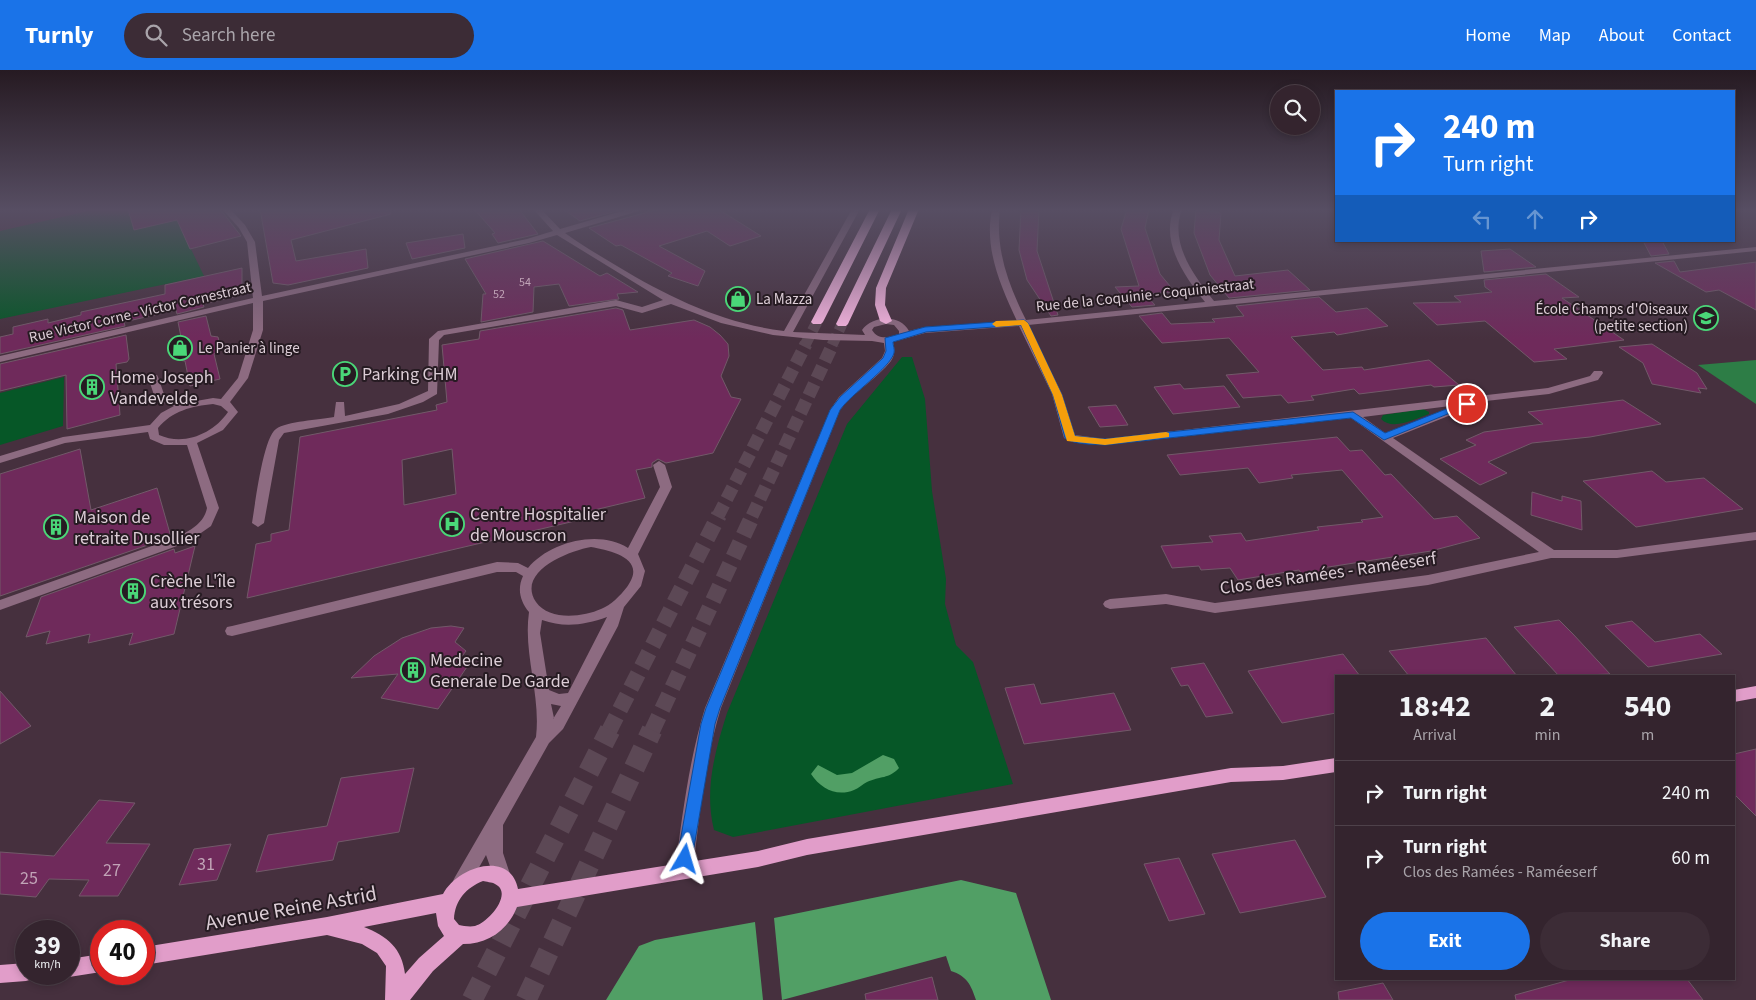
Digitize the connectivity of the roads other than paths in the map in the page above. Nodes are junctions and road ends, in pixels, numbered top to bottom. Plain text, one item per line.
1 (253, 252) edge
2 (476, 252) edge
3 (588, 252) edge
4 (832, 252) edge
5 (852, 252) edge
6 (876, 252) edge
7 (896, 252) edge
8 (997, 252) edge
9 (1180, 252) edge
10 (1717, 252) edge
11 (258, 299) junction
12 (671, 301) junction
13 (1212, 304) junction
14 (886, 321) junction
15 (817, 322) tunnel mouth
16 (1024, 323) junction
17 (842, 324) tunnel mouth
18 (902, 330) junction
19 (787, 334) junction
20 (869, 334) junction
21 (888, 340) junction
22 (0, 359) edge
23 (1598, 373) dead end
24 (153, 377) dead end
25 (1484, 398) junction
26 (224, 402) junction
27 (340, 404) dead end
28 (185, 406) junction
29 (1353, 415) junction
30 (339, 418) junction
31 (153, 428) junction
32 (1384, 437) junction
33 (191, 441) junction
34 (0, 460) edge
35 (659, 465) dead end
36 (258, 523) dead end
37 (1756, 536) edge
38 (1550, 554) junction
39 (631, 555) junction
40 (530, 574) junction
41 (1110, 604) dead end
42 (0, 605) edge
43 (616, 607) junction
44 (536, 610) junction
45 (232, 632) dead end
46 (1756, 692) edge
47 (543, 694) junction
48 (1735, 696) edge
49 (573, 698) junction
50 (544, 738) junction
51 (1335, 765) edge
52 (497, 821) junction
53 (684, 871) junction
54 (502, 877) junction
55 (461, 883) junction
56 (511, 899) junction
57 (447, 902) junction
58 (327, 926) junction
59 (460, 935) junction
60 (155, 954) edge
61 (15, 973) edge
62 (0, 974) edge
63 (397, 1000) edge

1 - 11 street
2 - 11 street, Rue Victor Corne - Victor Cornestraat
3 - 12 street
4 - 19 street
5 - 15 highway
6 - 17 highway
7 - 14 highway
8 - 16 street
9 - 13 street
10 - 13 street, Rue de la Coquinie - Coquiniestraat
11 - 22 street, Rue Victor Corne - Victor Cornestraat
11 - 26 street
12 - 19 street
12 - 30 street
13 - 16 street, Rue de la Coquinie - Coquiniestraat
14 - 18 street, Rue de la Coquinie - Coquiniestraat
14 - 20 street
16 - 18 street, Rue de la Coquinie - Coquiniestraat
16 - 29 street
18 - 21 street, Rue de la Coquinie - Coquiniestraat
19 - 20 street
20 - 21 street
21 - 53 street
23 - 25 street
24 - 28 street
25 - 29 street
25 - 32 street
26 - 28 street
26 - 33 street
27 - 30 street
28 - 31 street
29 - 32 street
30 - 36 street
31 - 33 street
31 - 34 street
32 - 38 street
33 - 42 street
35 - 39 street
37 - 38 street, Clos des Ramées - Raméeserf
38 - 41 street, Clos des Ramées - Raméeserf
39 - 40 street
39 - 43 street
40 - 44 street
40 - 45 street
43 - 44 street
43 - 49 street
44 - 47 street
46 - 48 main road
47 - 49 street
47 - 50 street
49 - 50 street
50 - 52 street
51 - 53 main road
52 - 54 street
52 - 55 street
53 - 56 main road
54 - 55 main road
54 - 56 main road
55 - 57 main road
56 - 59 main road
57 - 58 main road, Avenue Reine Astrid
57 - 59 main road
58 - 60 main road, Avenue Reine Astrid
58 - 63 main road
59 - 63 main road
61 - 62 main road

